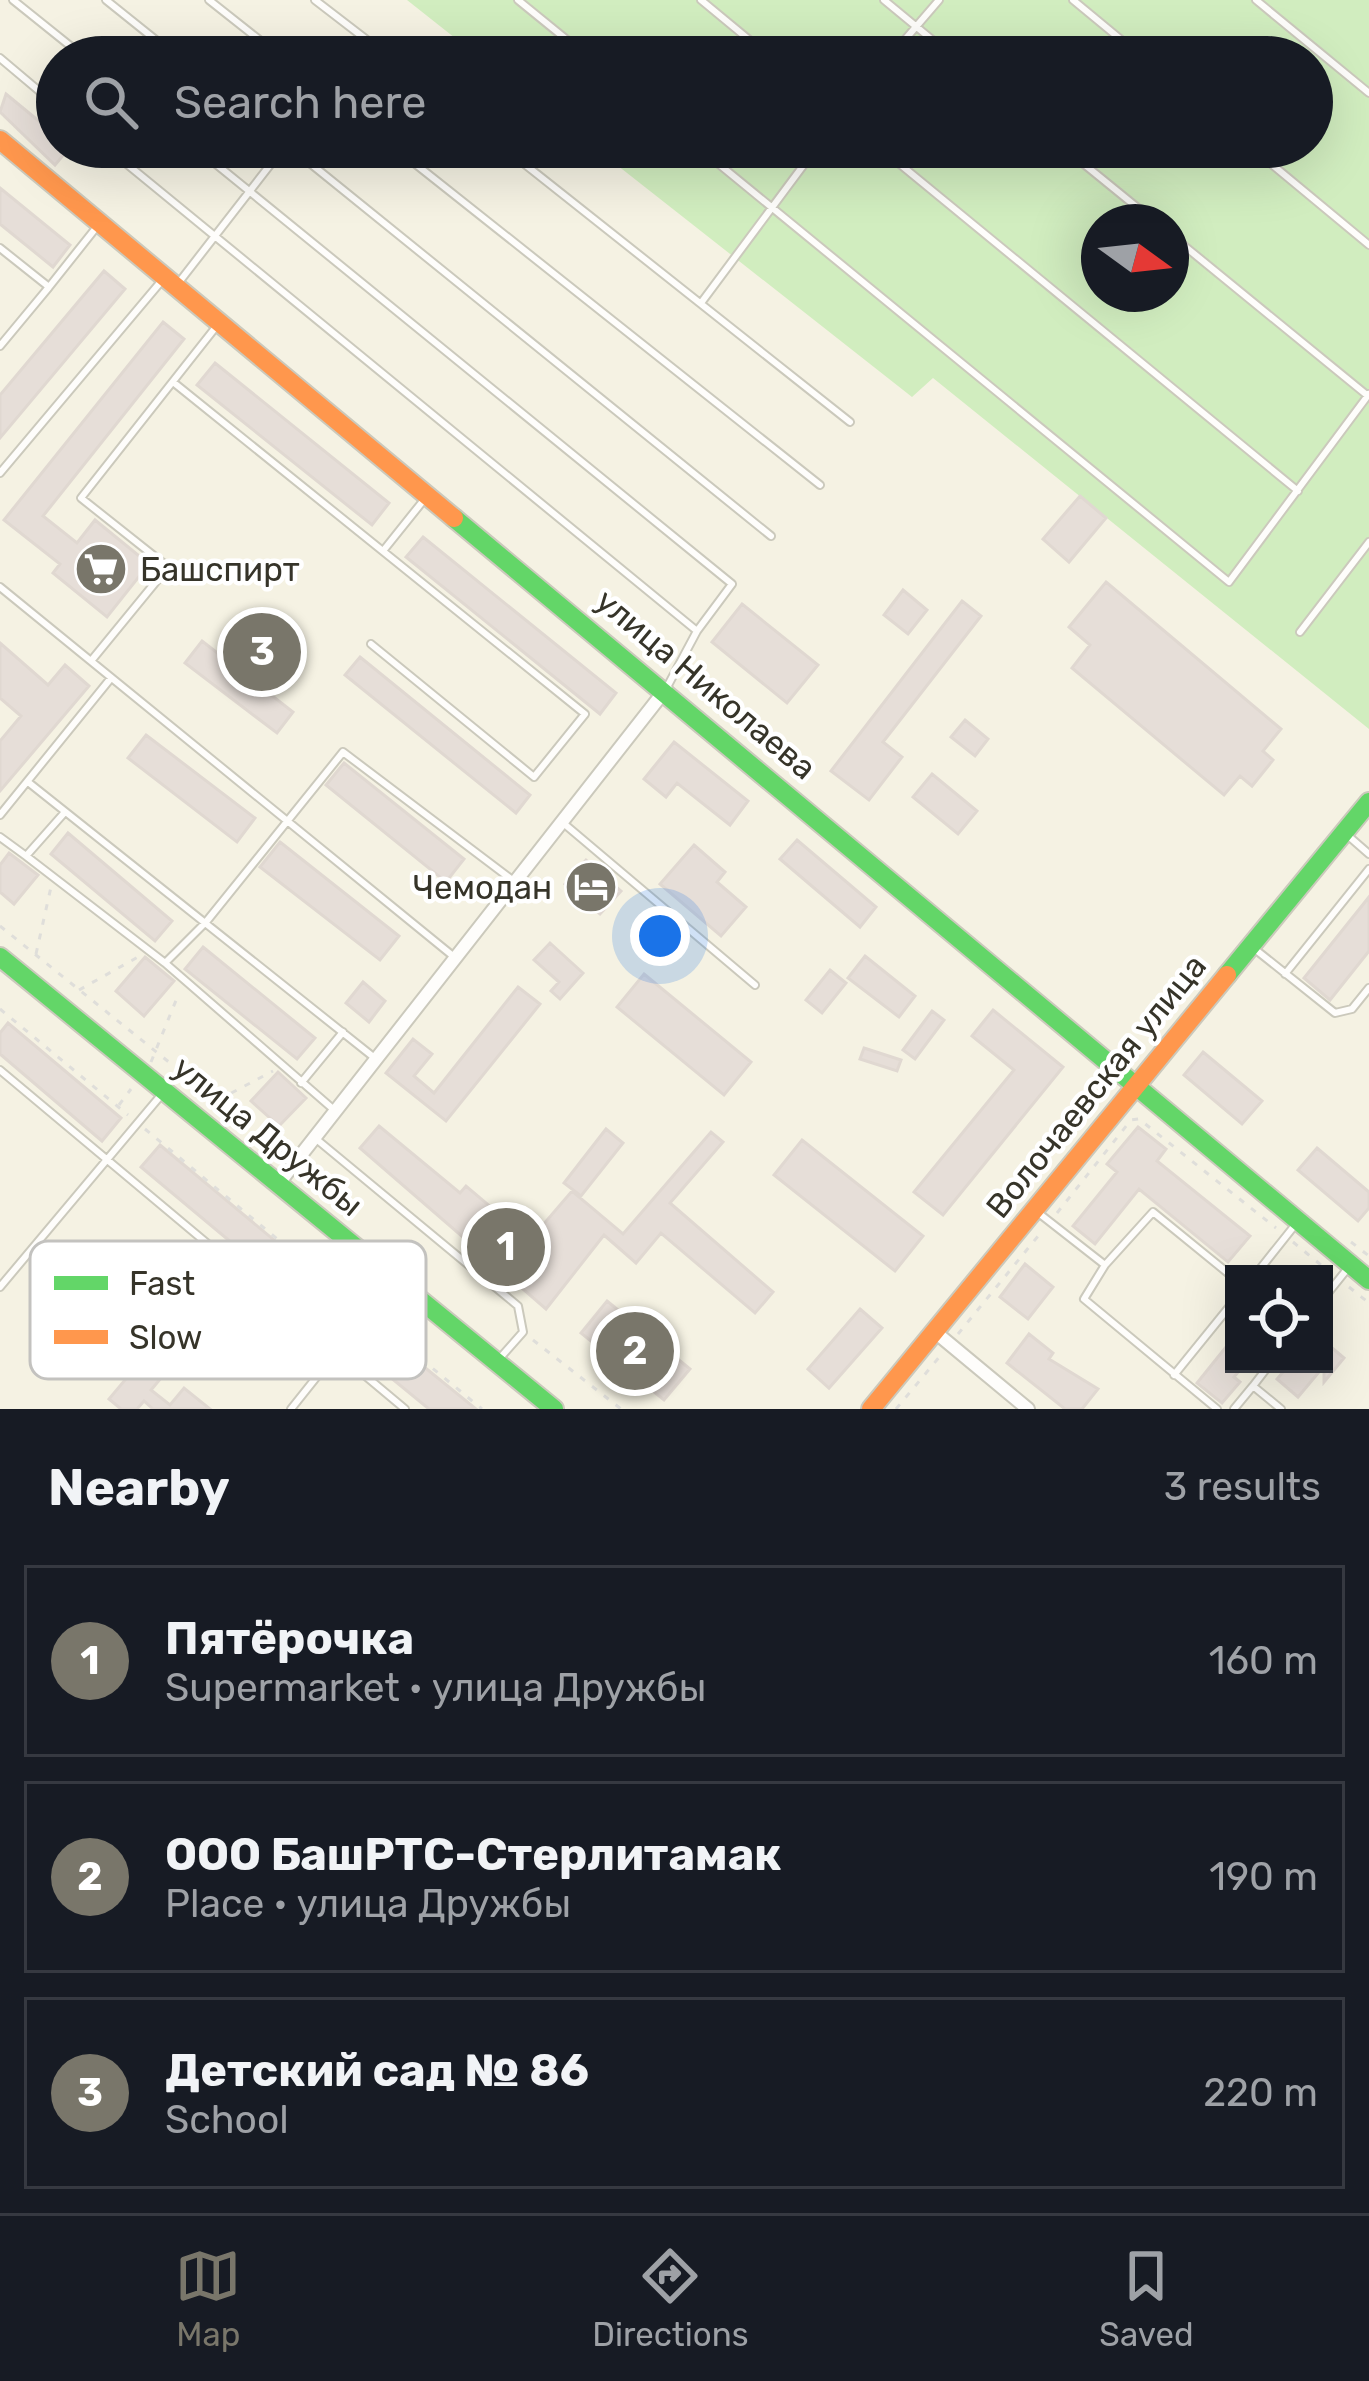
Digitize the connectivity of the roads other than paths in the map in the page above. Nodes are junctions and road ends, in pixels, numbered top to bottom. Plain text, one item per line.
1 (13, 0) edge
2 (106, 0) edge
3 (209, 0) edge
4 (315, 0) edge
5 (518, 0) edge
6 (701, 0) edge
7 (884, 0) edge
8 (939, 0) edge
9 (1073, 0) edge
10 (1256, 0) edge
11 (916, 27) junction
12 (57, 36) edge
13 (151, 36) edge
14 (254, 36) edge
15 (363, 36) edge
16 (562, 36) edge
17 (745, 36) edge
18 (908, 36) edge
19 (927, 36) edge
20 (1117, 36) edge
21 (1300, 36) edge
22 (0, 58) edge
23 (1333, 63) edge
24 (36, 88) edge
25 (1369, 93) edge
26 (0, 140) edge
27 (131, 168) edge
28 (221, 168) edge
29 (269, 168) edge
30 (313, 168) edge
31 (420, 168) edge
32 (530, 168) edge
33 (723, 168) edge
34 (802, 168) edge
35 (905, 168) edge
36 (1089, 168) edge
37 (1276, 168) edge
38 (250, 191) junction
39 (1133, 204) edge
40 (772, 208) junction
41 (101, 221) junction
42 (214, 237) junction
43 (1369, 245) edge
44 (0, 248) edge
45 (1189, 250) edge
46 (172, 280) junction
47 (49, 287) junction
48 (700, 303) junction
49 (221, 321) junction
50 (0, 346) edge
51 (173, 382) junction
52 (1368, 395) edge
53 (850, 422) dead end
54 (4, 461) edge
55 (0, 473) edge
56 (820, 485) dead end
57 (1298, 491) junction
58 (430, 493) junction
59 (770, 536) dead end
60 (1369, 542) edge
61 (383, 550) junction
62 (0, 587) edge
63 (698, 632) junction
64 (1300, 632) dead end
65 (371, 644) dead end
66 (91, 661) junction
67 (111, 678) junction
68 (666, 689) junction
69 (28, 782) junction
70 (1369, 802) edge
71 (65, 812) junction
72 (0, 815) edge
73 (283, 822) junction
74 (562, 822) junction
75 (1344, 832) junction
76 (0, 837) edge
77 (1369, 854) edge
78 (26, 856) junction
79 (1369, 869) edge
80 (515, 882) junction
81 (206, 922) junction
82 (1250, 946) junction
83 (0, 957) edge
84 (456, 958) junction
85 (165, 963) junction
86 (1285, 974) junction
87 (755, 985) dead end
88 (1369, 988) edge
89 (343, 1031) junction
90 (376, 1059) junction
91 (0, 1070) edge
92 (301, 1083) junction
93 (1135, 1084) junction
94 (164, 1091) junction
95 (335, 1112) junction
96 (315, 1138) junction
97 (107, 1160) junction
98 (280, 1183) junction
99 (1033, 1209) junction
100 (1298, 1222) junction
101 (39, 1241) edge
102 (203, 1241) edge
103 (350, 1241) edge
104 (30, 1251) edge
105 (1350, 1264) junction
106 (1105, 1265) junction
107 (1263, 1265) edge
108 (1225, 1271) edge
109 (1369, 1280) edge
110 (1333, 1286) edge
111 (0, 1287) edge
112 (426, 1304) edge
113 (1225, 1312) edge
114 (934, 1331) junction
115 (497, 1362) junction
116 (1263, 1373) edge
117 (1174, 1375) junction
118 (315, 1379) edge
119 (368, 1379) edge
120 (1252, 1386) junction
121 (291, 1409) edge
122 (405, 1409) edge
123 (554, 1409) edge
124 (871, 1409) edge
125 (1028, 1409) edge
126 (1216, 1409) edge
127 (1234, 1409) edge
128 (1281, 1409) edge

1 - 12 lane
2 - 13 lane
3 - 14 lane
4 - 15 lane
5 - 16 lane
6 - 17 lane
7 - 11 lane
8 - 11 lane
9 - 20 lane
10 - 21 lane
11 - 18 lane
11 - 19 lane
22 - 24 lane
23 - 25 lane
26 - 41 main road, улица Николаева
27 - 42 lane
28 - 38 lane
29 - 38 lane
30 - 59 lane
31 - 56 lane
32 - 48 lane
33 - 40 lane
34 - 40 lane
35 - 57 lane
36 - 39 lane
37 - 43 lane
38 - 42 lane
38 - 63 lane
40 - 48 lane
40 - 57 lane
41 - 46 main road, улица Николаева
41 - 47 lane
42 - 46 lane
42 - 63 lane
44 - 47 lane
45 - 52 lane
46 - 49 main road, улица Николаева
46 - 54 lane
47 - 50 lane
48 - 53 lane
49 - 51 lane
49 - 58 main road, улица Николаева
51 - 61 lane
51 - 66 lane
52 - 57 lane
54 - 55 lane
58 - 61 lane
58 - 68 main road, улица Николаева
60 - 64 lane
61 - 65 lane
62 - 66 lane
63 - 68 lane
66 - 67 lane
67 - 69 lane
67 - 73 lane
68 - 74 street
68 - 93 main road, улица Николаева
69 - 71 lane
69 - 72 lane
70 - 75 main road, Волочаевская улица
71 - 78 lane
71 - 81 lane
73 - 80 lane
73 - 81 lane
73 - 84 lane
74 - 80 street
74 - 87 lane
75 - 77 lane
75 - 82 main road, Волочаевская улица
76 - 78 lane
78 - 85 lane
79 - 86 lane
80 - 84 street
81 - 85 lane
81 - 89 lane
82 - 86 lane
82 - 93 main road, Волочаевская улица
83 - 94 main road, улица Дружбы
84 - 90 street
85 - 92 lane
86 - 88 lane
89 - 90 lane
89 - 92 lane
90 - 95 street
91 - 97 lane
92 - 95 lane
93 - 99 main road, Волочаевская улица
93 - 100 main road, улица Николаева
94 - 97 lane
94 - 98 main road, улица Дружбы
95 - 96 street
96 - 98 street
96 - 115 lane
97 - 101 lane
97 - 102 lane
98 - 103 main road, улица Дружбы
99 - 106 lane
99 - 114 main road, Волочаевская улица
100 - 105 main road, улица Николаева
100 - 107 lane
104 - 111 lane
105 - 109 main road, улица Николаева
105 - 110 lane
106 - 108 lane
106 - 117 lane
112 - 115 main road, улица Дружбы
113 - 117 lane
114 - 124 main road, Волочаевская улица
114 - 125 street
115 - 123 main road, улица Дружбы
116 - 120 lane
117 - 126 lane
118 - 121 lane
119 - 122 lane
120 - 127 lane
120 - 128 lane

